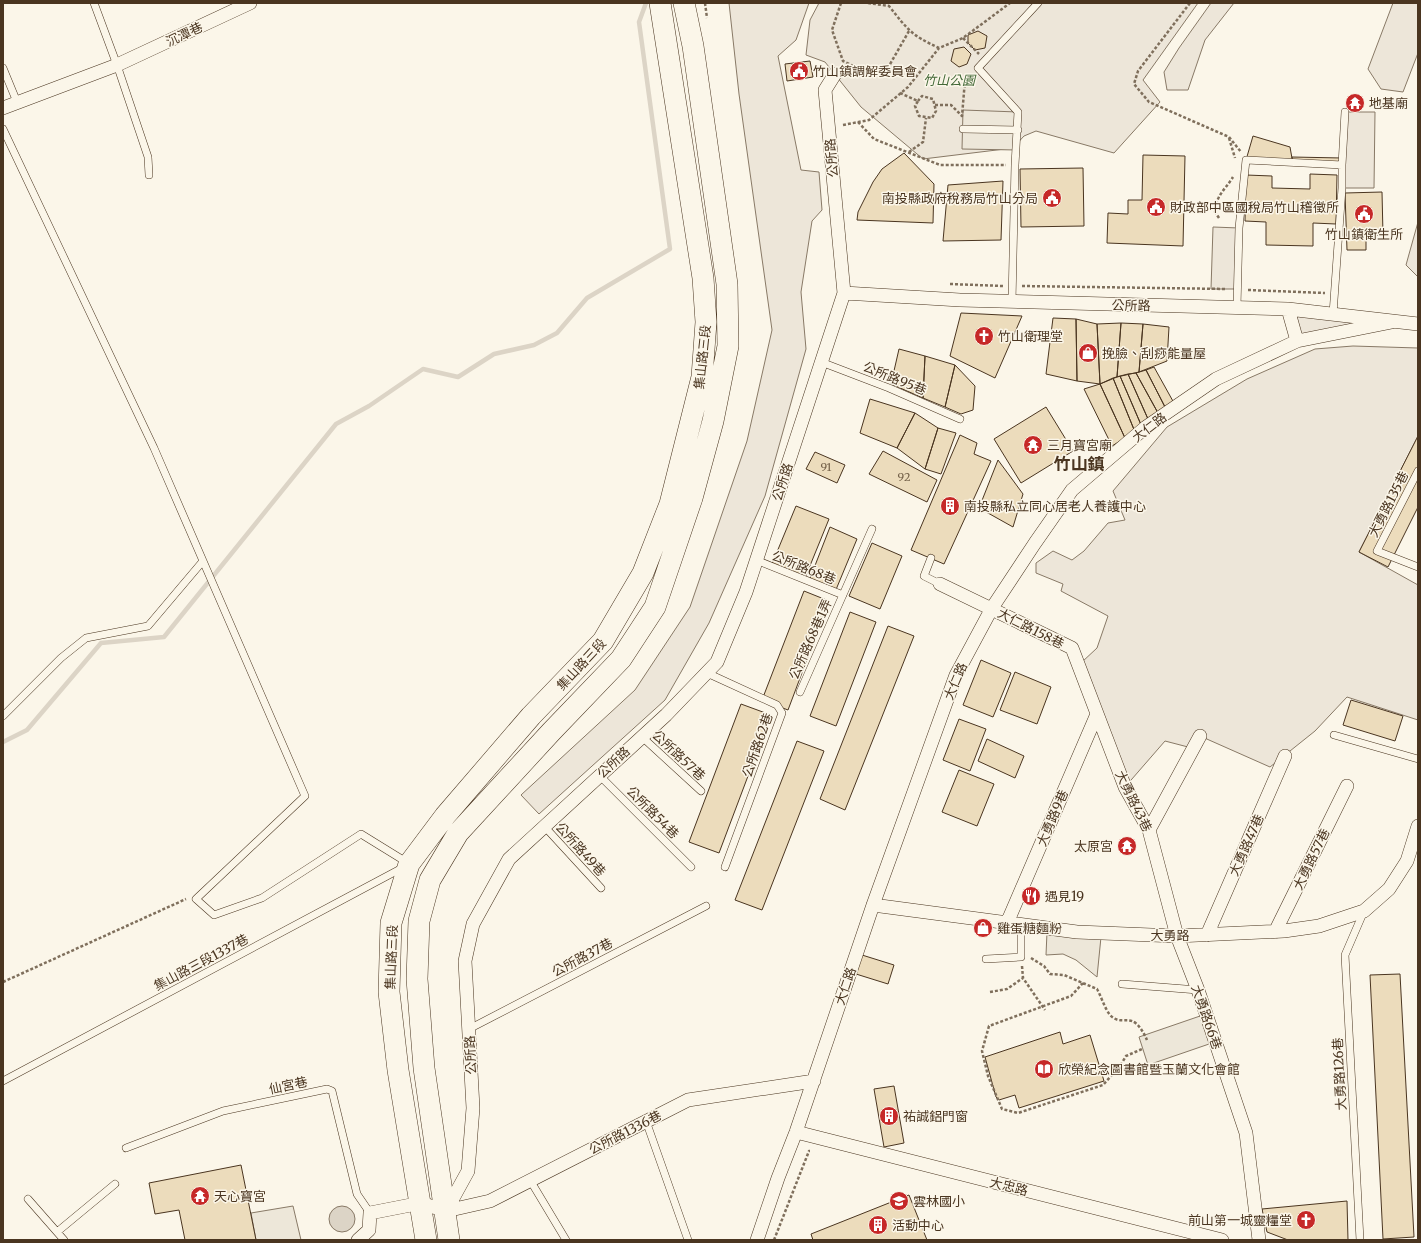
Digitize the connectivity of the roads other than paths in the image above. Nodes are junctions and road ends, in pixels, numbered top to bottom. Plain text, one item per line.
1 (94, 3) edge
2 (250, 3) edge
3 (660, 3) edge
4 (684, 3) edge
5 (1038, 3) edge
6 (117, 65) junction
7 (3, 68) edge
8 (835, 74) dead end
9 (17, 102) junction
10 (3, 108) edge
11 (1345, 112) dead end
12 (3, 129) edge
13 (963, 129) dead end
14 (1018, 130) junction
15 (1342, 165) junction
16 (149, 175) dead end
17 (844, 293) junction
18 (1012, 302) junction
19 (1237, 307) junction
20 (1288, 309) junction
21 (1333, 314) junction
22 (1392, 322) junction
23 (1418, 324) edge
24 (1297, 342) junction
25 (822, 362) junction
26 (960, 418) dead end
27 (1418, 471) edge
28 (872, 529) dead end
29 (931, 558) dead end
30 (756, 560) junction
31 (203, 562) junction
32 (1418, 567) edge
33 (940, 584) joint
34 (843, 595) junction
35 (992, 608) junction
36 (707, 673) junction
37 (800, 692) dead end
38 (1097, 714) junction
39 (3, 716) edge
40 (1334, 735) dead end
41 (641, 736) junction
42 (1200, 736) dead end
43 (1285, 756) dead end
44 (1418, 759) edge
45 (599, 775) junction
46 (1347, 786) dead end
47 (701, 791) dead end
48 (544, 826) junction
49 (1418, 826) edge
50 (1149, 830) junction
51 (409, 864) junction
52 (691, 867) dead end
53 (725, 867) dead end
54 (601, 888) dead end
55 (873, 905) junction
56 (706, 906) dead end
57 (1364, 911) junction
58 (1007, 923) junction
59 (1021, 925) junction
60 (1275, 932) junction
61 (1207, 935) junction
62 (1177, 936) junction
63 (986, 959) dead end
64 (1122, 984) dead end
65 (1198, 990) junction
66 (469, 1030) junction
67 (3, 1081) edge
68 (814, 1081) junction
69 (646, 1121) junction
70 (796, 1132) junction
71 (126, 1148) dead end
72 (530, 1180) junction
73 (115, 1184) dead end
74 (28, 1199) dead end
75 (421, 1203) junction
76 (446, 1210) junction
77 (370, 1213) junction
78 (57, 1232) junction
79 (64, 1240) edge
80 (358, 1240) edge
81 (426, 1240) edge
82 (449, 1240) edge
83 (566, 1240) edge
84 (688, 1240) edge
85 (757, 1240) edge
86 (1222, 1240) edge
87 (1259, 1240) edge
88 (1360, 1240) edge

1 - 6 lane
2 - 6 street, 沉潭巷
3 - 51 main road, 集山路三段
4 - 76 main road, 集山路三段
5 - 14 lane
6 - 9 street, 沉潭巷
6 - 16 lane
7 - 9 lane
8 - 17 street, 公所路
9 - 10 street, 沉潭巷
11 - 15 lane
12 - 31 lane
13 - 14 lane
14 - 18 lane
15 - 19 lane
15 - 21 lane
17 - 18 street, 公所路
17 - 25 street, 公所路
18 - 19 street, 公所路
19 - 20 street, 公所路
20 - 21 street, 公所路
20 - 24 street
21 - 22 street, 公所路
22 - 23 street, 公所路
22 - 24 street, 大仁路
24 - 35 street, 大仁路
25 - 26 lane, 公所路95巷
25 - 30 street, 公所路
27 - 32 lane, 大勇路135巷
28 - 34 lane, 公所路68巷1弄
29 - 33 lane
30 - 34 lane, 公所路68巷
30 - 36 street, 公所路
31 - 39 lane
31 - 51 lane
33 - 35 street, 大仁路158巷
34 - 37 lane, 公所路68巷1弄
35 - 38 street, 大仁路158巷
35 - 55 street, 大仁路
36 - 41 street, 公所路
36 - 53 lane, 公所路62巷
38 - 50 street, 大勇路43巷
38 - 58 street, 大勇路9巷
40 - 44 lane
41 - 45 street, 公所路
41 - 47 lane, 公所路57巷
42 - 50 street
43 - 61 street, 大勇路47巷
45 - 48 street, 公所路
45 - 52 lane, 公所路54巷
46 - 60 street, 大勇路57巷
48 - 54 lane, 公所路49巷
48 - 66 street, 公所路
49 - 57 street, 大勇路
50 - 62 street, 大勇路43巷
51 - 67 lane, 集山路三段1337巷
51 - 75 main road, 集山路三段
55 - 58 street, 大勇路
55 - 68 street, 大仁路
56 - 66 lane, 公所路37巷
57 - 60 street, 大勇路
57 - 88 lane, 大勇路126巷
58 - 59 street, 大勇路
59 - 62 street, 大勇路
59 - 63 lane
60 - 61 street, 大勇路
61 - 62 street, 大勇路
62 - 65 street, 大勇路66巷
64 - 65 lane
65 - 87 street, 大勇路66巷
66 - 76 street, 公所路
68 - 69 street, 公所路1336巷
68 - 70 street, 大仁路
69 - 72 street, 公所路1336巷
69 - 84 lane
70 - 85 street, 大仁路
70 - 86 street, 大忠路
71 - 77 lane, 仙宮巷
72 - 76 street, 公所路1336巷
72 - 83 lane
73 - 78 lane
74 - 78 lane
75 - 76 street
75 - 77 street
75 - 81 main road, 集山路三段
76 - 82 main road, 集山路三段
77 - 80 street
78 - 79 lane

